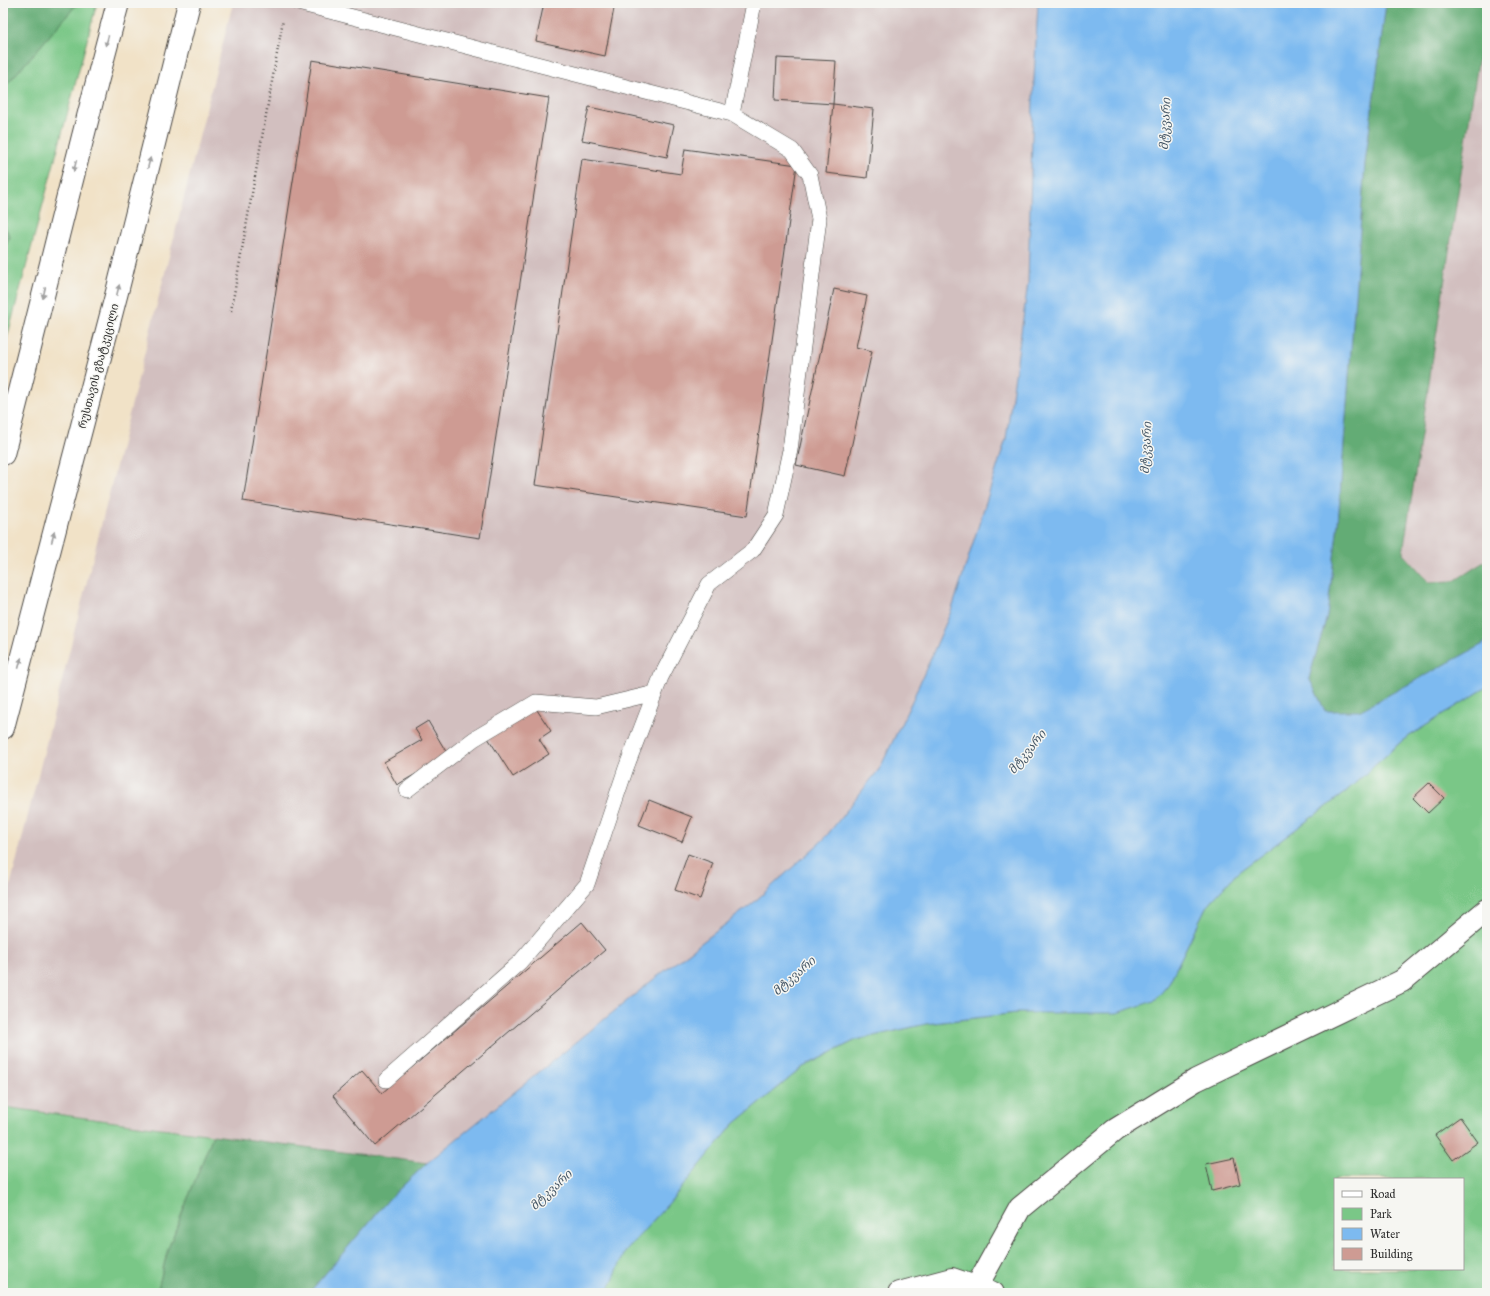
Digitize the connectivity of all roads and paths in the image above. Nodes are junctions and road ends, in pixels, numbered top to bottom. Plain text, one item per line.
1 (118, 3) edge
2 (190, 3) edge
3 (298, 3) edge
4 (754, 3) edge
5 (283, 18) dead end
6 (732, 114) junction
7 (231, 311) dead end
8 (3, 454) edge
9 (655, 693) junction
10 (3, 728) edge
11 (407, 790) dead end
12 (1487, 910) edge
13 (386, 1080) dead end
14 (985, 1290) edge
15 (899, 1293) edge

1 -> 8 main road
10 -> 2 main road, რუსთავის გზატკეცილი
3 - 6 lane
4 - 6 lane
5 - 7 path
6 - 9 lane
9 - 11 lane
9 - 13 lane
12 - 14 main road
14 - 15 main road

